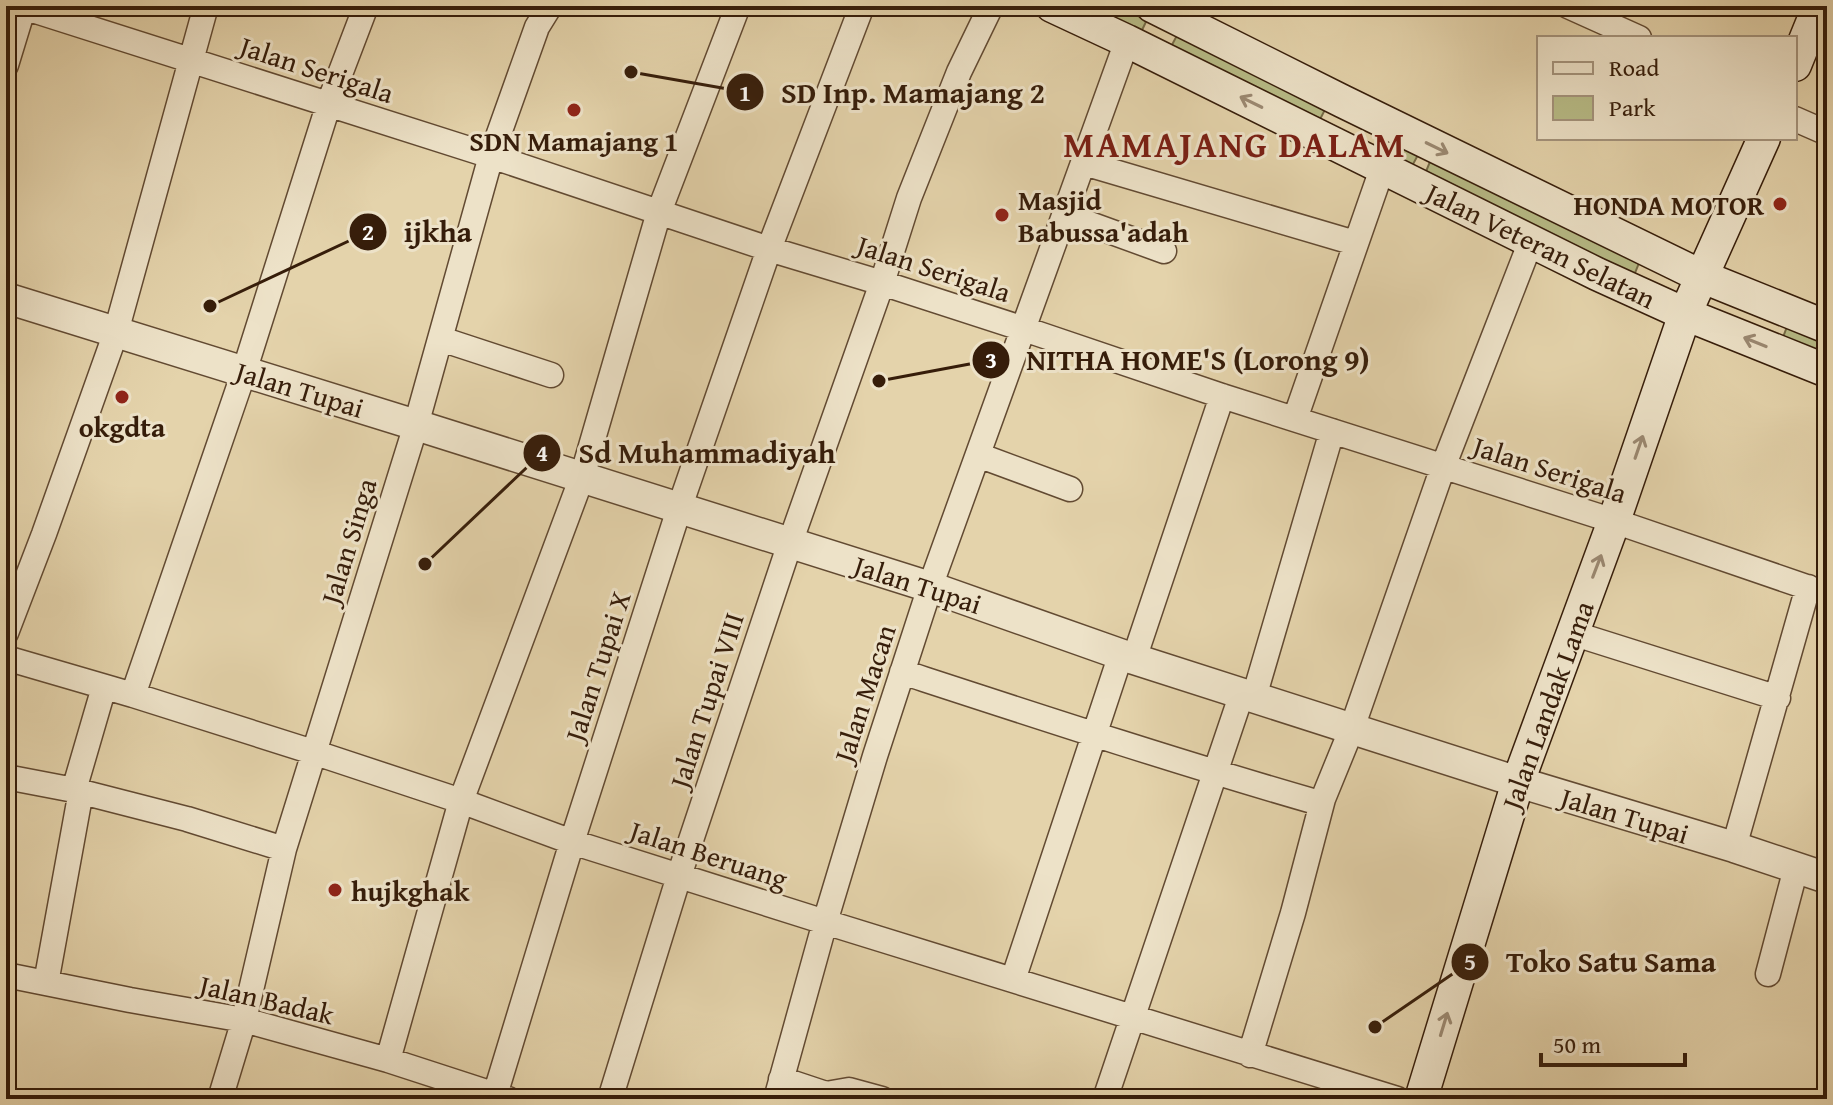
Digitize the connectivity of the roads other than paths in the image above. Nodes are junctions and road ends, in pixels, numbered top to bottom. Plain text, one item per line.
1 (23, 6) edge
2 (206, 6) edge
3 (366, 6) edge
4 (550, 6) edge
5 (738, 6) edge
6 (862, 6) edge
7 (991, 6) edge
8 (1052, 6) edge
9 (1152, 6) edge
10 (1568, 6) edge
11 (1819, 6) edge
12 (1635, 36) edge
13 (1127, 41) junction
14 (190, 60) junction
15 (1797, 60) edge
16 (6, 65) edge
17 (1342, 101) junction
18 (329, 103) junction
19 (1797, 120) edge
20 (1827, 133) edge
21 (1321, 137) junction
22 (1763, 140) edge
23 (491, 156) junction
24 (1084, 163) junction
25 (1382, 169) junction
26 (659, 212) junction
27 (1065, 215) junction
28 (1531, 241) junction
29 (1355, 243) junction
30 (769, 249) junction
31 (1164, 251) dead end
32 (1703, 277) junction
33 (882, 283) junction
34 (6, 298) edge
35 (1685, 314) junction
36 (1827, 327) edge
37 (1024, 329) junction
38 (116, 332) junction
39 (441, 339) junction
40 (1827, 371) edge
41 (244, 372) junction
42 (551, 375) dead end
43 (1222, 396) junction
44 (1295, 419) junction
45 (416, 425) junction
46 (1332, 431) junction
47 (978, 455) junction
48 (1443, 467) junction
49 (582, 477) junction
50 (1070, 489) dead end
51 (679, 509) junction
52 (1614, 521) junction
53 (790, 543) junction
54 (930, 587) junction
55 (1818, 591) edge
56 (6, 633) edge
57 (1572, 633) junction
58 (1127, 657) junction
59 (6, 658) edge
60 (902, 672) junction
61 (104, 687) junction
62 (133, 695) junction
63 (1248, 695) junction
64 (1778, 698) junction
65 (1352, 728) junction
66 (1094, 736) junction
67 (313, 752) junction
68 (1215, 773) junction
69 (6, 777) edge
70 (1518, 782) junction
71 (78, 790) junction
72 (1323, 799) junction
73 (461, 801) junction
74 (572, 842) junction
75 (1734, 847) junction
76 (284, 849) junction
77 (1796, 868) junction
78 (679, 876) junction
79 (1827, 878) edge
80 (825, 922) junction
81 (1768, 974) dead end
82 (6, 975) edge
83 (1013, 980) junction
84 (46, 983) junction
85 (1134, 1017) junction
86 (244, 1020) junction
87 (1250, 1055) junction
88 (388, 1060) junction
89 (778, 1089) edge
90 (502, 1097) edge
91 (220, 1099) edge
92 (610, 1099) edge
93 (882, 1099) edge
94 (1105, 1099) edge
95 (1397, 1099) edge
96 (1421, 1099) edge

1 - 14 street, Jalan Serigala
1 - 16 street
2 - 14 street
3 - 18 street
4 - 23 street, Jalan Singa
5 - 26 street
6 - 30 street, Jalan Tupai X
7 - 33 street, Jalan Tupai VIII
8 - 13 main road, Jalan Veteran Selatan
9 - 17 main road, Jalan Veteran Selatan
10 - 12 street
11 - 15 main road
21 -> 13 main road, Jalan Veteran Selatan
13 - 24 street, Jalan Macan
14 - 18 street, Jalan Serigala
14 - 38 street
17 - 21 main road
17 -> 32 main road, Jalan Veteran Selatan
18 - 23 street, Jalan Serigala
18 - 41 street
19 - 20 street
21 - 25 main road, Jalan Veteran Selatan
22 - 32 main road
23 - 26 street, Jalan Serigala
23 - 39 street, Jalan Singa
24 - 27 street, Jalan Macan
24 - 29 street
25 - 28 main road, Jalan Veteran Selatan
25 - 29 street
26 - 30 street, Jalan Serigala
26 - 49 street
27 - 31 street
27 - 37 street, Jalan Macan
28 - 35 main road, Jalan Veteran Selatan
28 - 48 street
29 - 44 street
30 - 33 street, Jalan Serigala
30 - 51 street, Jalan Tupai X
32 - 35 main road, Jalan Veteran Selatan
32 - 36 main road, Jalan Veteran Selatan
33 - 37 street, Jalan Serigala
33 - 53 street, Jalan Tupai VIII
34 - 38 street, Jalan Tupai
40 -> 35 main road, Jalan Veteran Selatan
52 -> 35 main road, Jalan Landak Lama
37 - 43 street, Jalan Serigala
37 - 47 street, Jalan Macan
38 - 41 street, Jalan Tupai
38 - 56 street
39 - 42 street
39 - 45 street, Jalan Singa
41 - 45 street, Jalan Tupai
41 - 62 street
43 - 44 street, Jalan Serigala
43 - 58 street
44 - 46 street, Jalan Serigala
45 - 49 street, Jalan Tupai
45 - 67 street, Jalan Singa
46 - 48 street, Jalan Serigala
46 - 63 street
47 - 50 street
47 - 54 street, Jalan Macan
48 - 52 street, Jalan Serigala
48 - 65 street
49 - 51 street, Jalan Tupai
49 - 73 street
51 - 53 street, Jalan Tupai
51 - 74 street, Jalan Tupai X
52 - 55 street, Jalan Serigala
57 -> 52 main road, Jalan Landak Lama
53 - 54 street, Jalan Tupai
53 - 78 street, Jalan Tupai VIII
54 - 58 street, Jalan Tupai
54 - 60 street, Jalan Macan
55 - 64 street
57 - 64 street
57 - 70 main road, Jalan Landak Lama
58 - 63 street, Jalan Tupai
58 - 66 street
59 - 61 street, Jalan Beruang
60 - 66 street
60 - 80 street, Jalan Macan
61 - 62 street, Jalan Beruang
61 - 71 street
62 - 67 street, Jalan Beruang
63 - 65 street, Jalan Tupai
63 - 68 street
64 - 75 street
65 - 70 street, Jalan Tupai
65 - 72 street
66 - 68 street
66 - 83 street
67 - 73 street, Jalan Beruang
67 - 76 street, Jalan Singa
68 - 72 street
68 - 85 street
69 - 71 street
70 - 75 street, Jalan Tupai
96 -> 70 main road, Jalan Landak Lama
71 - 76 street
71 - 84 street
72 - 87 street
73 - 74 street, Jalan Beruang
73 - 88 street
74 - 78 street, Jalan Beruang
74 - 90 street, Jalan Tupai X
75 - 77 street, Jalan Tupai
76 - 86 street, Jalan Singa
77 - 79 street, Jalan Tupai
77 - 81 street
78 - 80 street, Jalan Beruang
78 - 92 street, Jalan Tupai VIII
80 - 83 street, Jalan Beruang
80 - 89 street, Jalan Macan
82 - 84 street, Jalan Badak
83 - 85 street, Jalan Beruang
84 - 86 street, Jalan Badak
85 - 87 street, Jalan Beruang
85 - 94 street
86 - 88 street, Jalan Badak
86 - 91 street, Jalan Singa
87 - 95 street, Jalan Beruang
88 - 90 street, Jalan Badak
89 - 93 street

